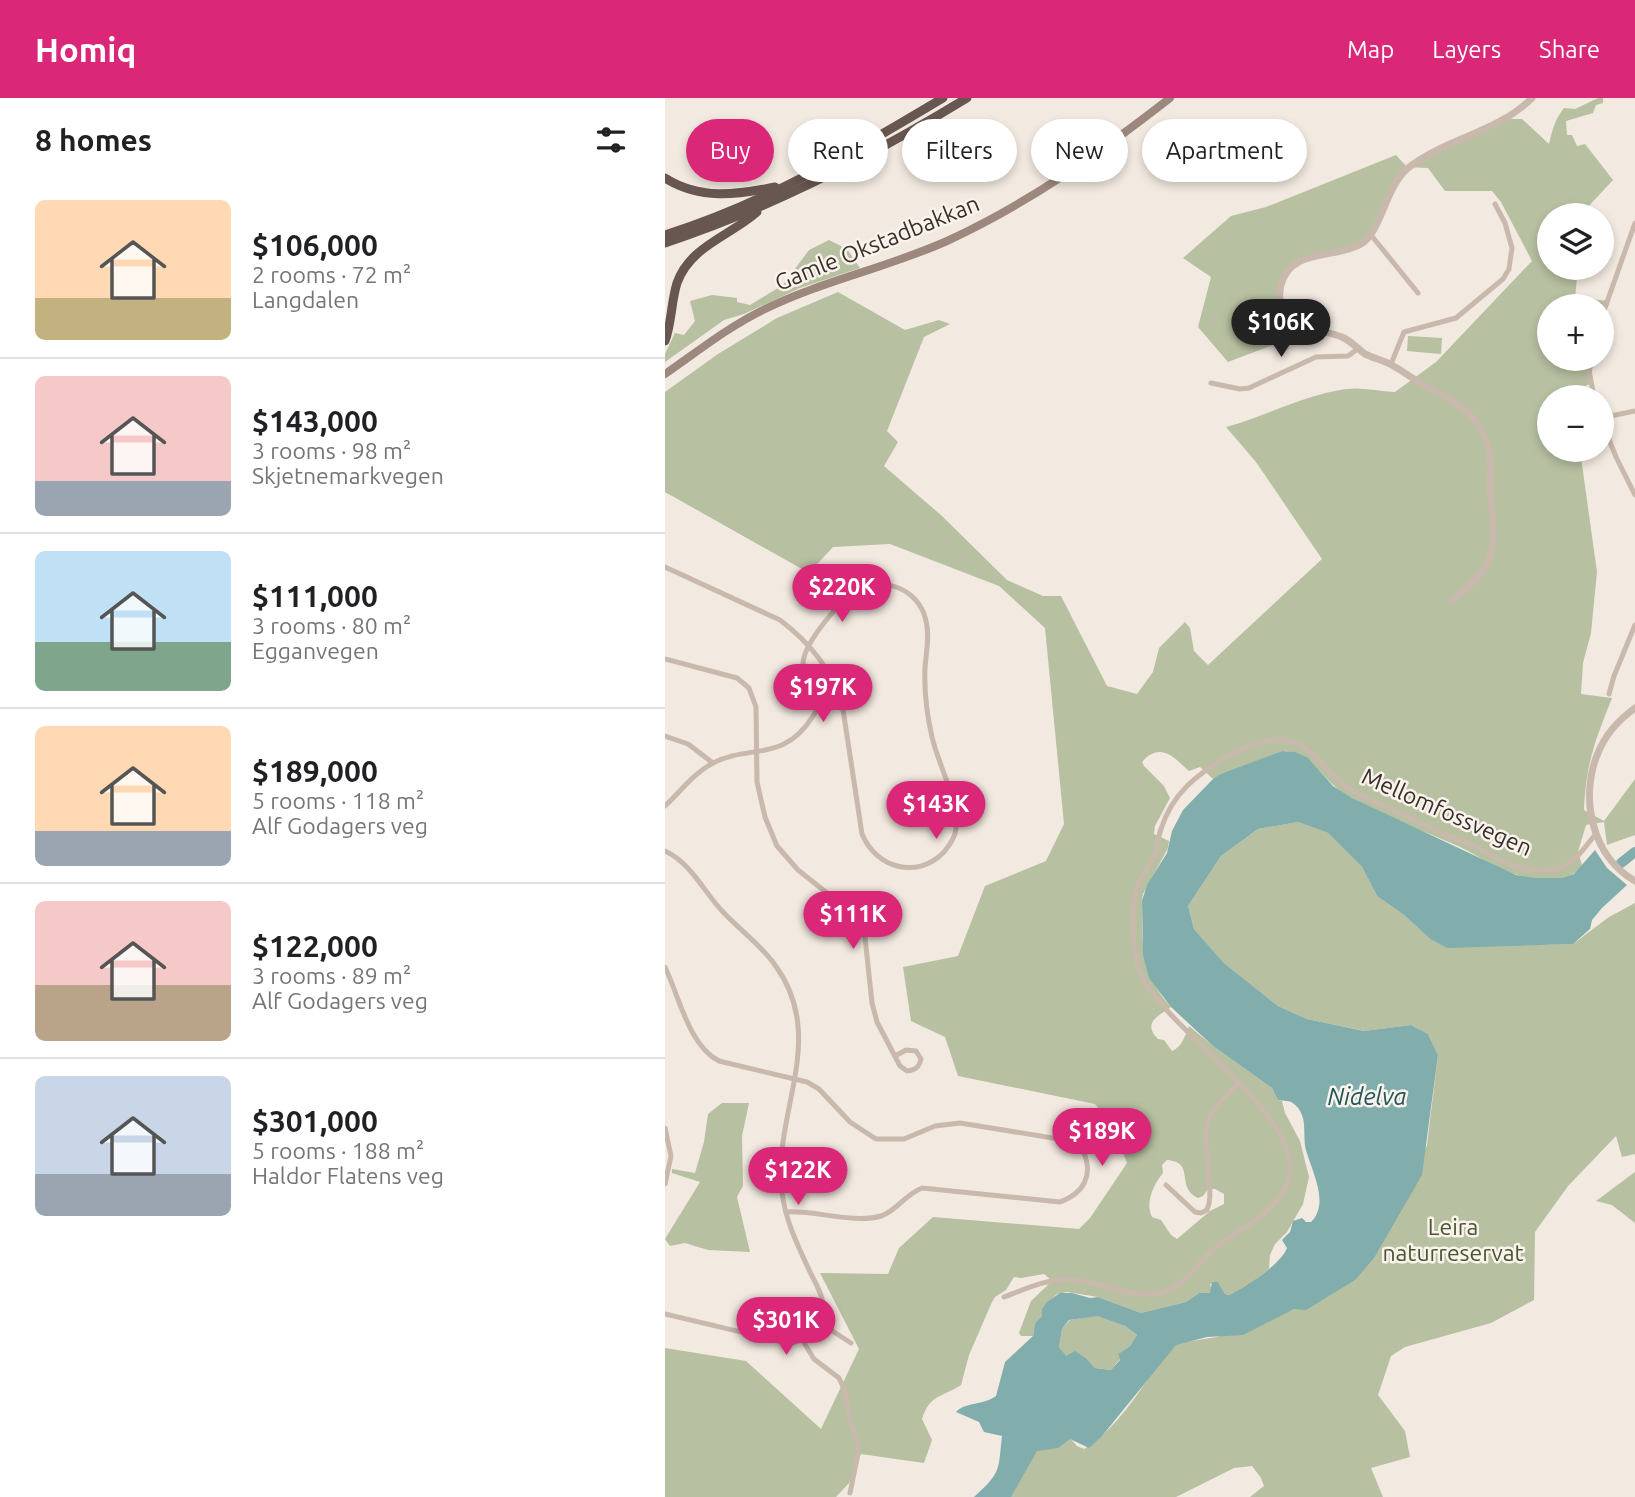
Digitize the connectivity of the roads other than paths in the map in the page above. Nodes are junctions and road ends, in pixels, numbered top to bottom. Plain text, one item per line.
1 (943, 98) edge
2 (967, 98) edge
3 (1170, 98) edge
4 (1532, 98) edge
5 (665, 177) edge
6 (784, 186) junction
7 (766, 204) junction
8 (1495, 204) dead end
9 (1635, 223) edge
10 (665, 235) edge
11 (1371, 235) junction
12 (665, 243) edge
13 (1418, 293) dead end
14 (1610, 294) edge
15 (665, 341) edge
16 (1359, 348) junction
17 (1391, 365) junction
18 (665, 374) edge
19 (1211, 383) dead end
20 (1635, 411) edge
21 (1614, 415) edge
22 (1614, 452) edge
23 (1635, 495) edge
24 (665, 567) edge
25 (1453, 600) dead end
26 (1635, 625) edge
27 (808, 646) junction
28 (665, 659) edge
29 (1609, 694) dead end
30 (1635, 708) edge
31 (665, 736) edge
32 (756, 753) junction
33 (713, 763) junction
34 (665, 806) edge
35 (1596, 834) junction
36 (665, 851) edge
37 (1634, 881) edge
38 (665, 967) edge
39 (895, 1056) junction
40 (796, 1079) junction
41 (1239, 1083) junction
42 (665, 1128) edge
43 (665, 1184) edge
44 (1166, 1185) dead end
45 (786, 1212) junction
46 (1004, 1297) dead end
47 (665, 1314) edge
48 (820, 1323) junction
49 (803, 1340) junction
50 (851, 1343) dead end
51 (850, 1493) dead end

1 - 6 highway
2 - 7 highway
3 - 18 main road, Gamle Okstadbakkan
4 - 11 street
5 - 6 highway
6 - 10 highway
7 - 12 highway
7 - 15 highway
8 - 17 street
9 - 14 street
11 - 13 street
11 - 16 street
16 - 17 street
16 - 19 street
17 - 25 street
20 - 21 street
22 - 23 street
24 - 27 street
26 - 29 street
27 - 27 street
27 - 32 street
28 - 32 street
30 - 35 street
31 - 33 street
32 - 33 street
32 - 39 street
33 - 34 street
35 - 37 street
35 - 41 street, Mellomfossvegen
36 - 40 street
38 - 40 street
39 - 39 street
40 - 45 street
40 - 45 street
41 - 44 street
41 - 46 street, Mellomfossvegen
42 - 43 street
45 - 48 street
47 - 49 street
48 - 49 street
48 - 50 street
49 - 51 street

